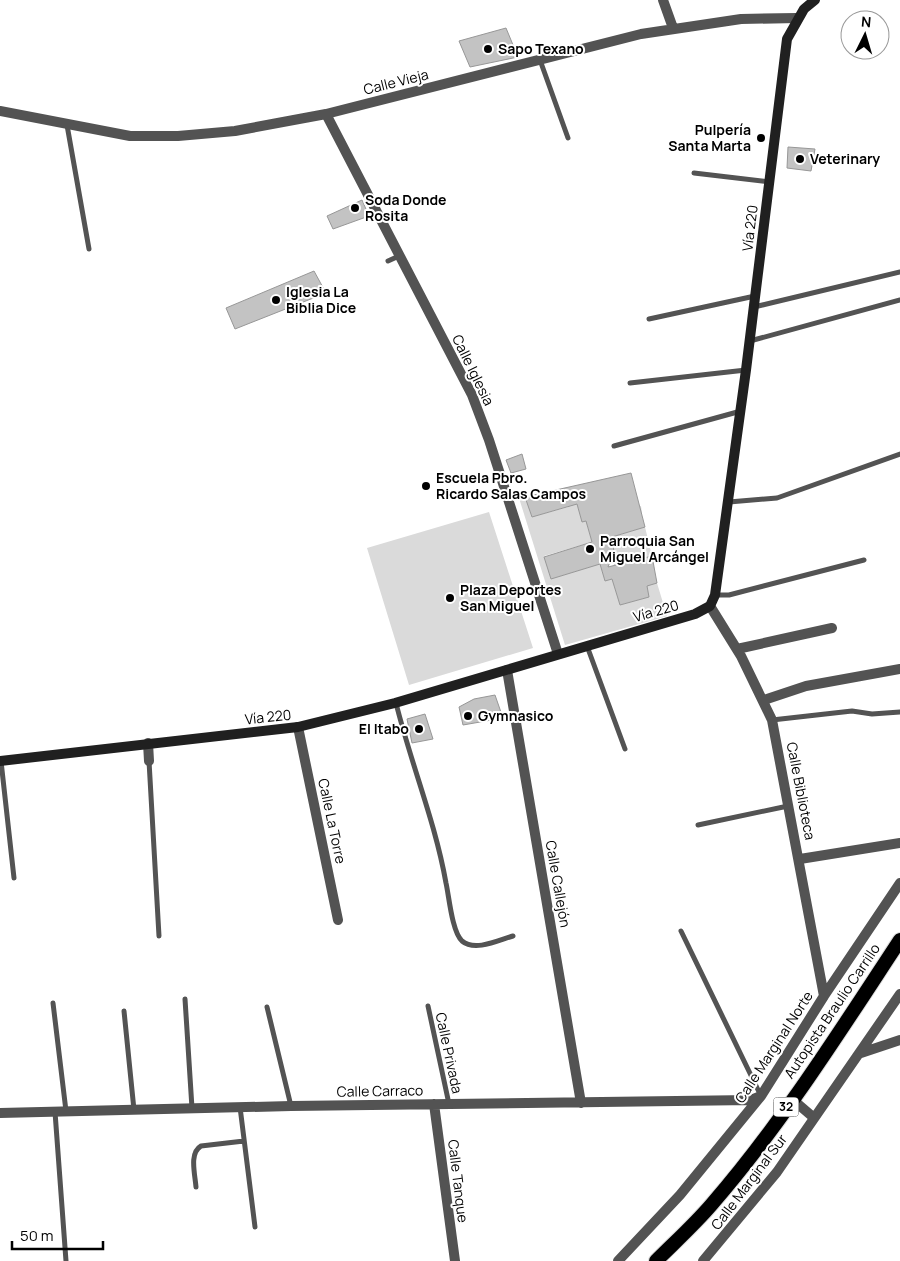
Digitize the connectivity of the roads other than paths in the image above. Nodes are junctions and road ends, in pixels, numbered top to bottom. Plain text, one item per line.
1 (663, 0) edge
2 (815, 0) edge
3 (797, 18) junction
4 (673, 28) junction
5 (540, 59) junction
6 (0, 111) edge
7 (326, 114) junction
8 (67, 125) junction
9 (568, 138) dead end
10 (694, 173) dead end
11 (770, 182) junction
12 (89, 249) dead end
13 (400, 256) junction
14 (388, 261) dead end
15 (900, 272) edge
16 (900, 300) edge
17 (755, 302) junction
18 (649, 319) dead end
19 (750, 341) junction
20 (746, 370) junction
21 (630, 383) dead end
22 (741, 411) junction
23 (614, 446) dead end
24 (900, 454) edge
25 (729, 502) junction
26 (864, 560) dead end
27 (715, 595) junction
28 (710, 606) junction
29 (832, 628) dead end
30 (587, 646) junction
31 (737, 649) junction
32 (558, 654) junction
33 (900, 669) edge
34 (507, 670) junction
35 (764, 700) junction
36 (396, 703) junction
37 (900, 712) edge
38 (772, 720) junction
39 (298, 727) junction
40 (148, 743) junction
41 (625, 749) dead end
42 (0, 761) edge
43 (149, 761) joint
44 (789, 806) junction
45 (698, 825) dead end
46 (900, 843) edge
47 (800, 859) junction
48 (14, 878) dead end
49 (900, 883) edge
50 (338, 920) dead end
51 (681, 931) dead end
52 (159, 936) dead end
53 (513, 936) dead end
54 (900, 940) edge
55 (900, 994) edge
56 (824, 996) junction
57 (185, 998) dead end
58 (53, 1003) dead end
59 (428, 1006) dead end
60 (268, 1007) dead end
61 (124, 1011) dead end
62 (900, 1040) edge
63 (861, 1053) junction
64 (760, 1096) junction
65 (792, 1099) junction
66 (581, 1103) junction
67 (434, 1104) junction
68 (449, 1104) junction
69 (291, 1106) junction
70 (240, 1107) junction
71 (192, 1108) junction
72 (134, 1110) junction
73 (60, 1111) junction
74 (0, 1113) edge
75 (813, 1117) junction
76 (244, 1141) junction
77 (196, 1186) dead end
78 (255, 1228) dead end
79 (66, 1261) edge
80 (455, 1261) edge
81 (618, 1261) edge
82 (656, 1261) edge
83 (703, 1261) edge

1 - 4 street
2 - 3 main road, Vía 220
3 - 4 street, Calle Vieja
3 - 11 main road, Vía 220
4 - 5 street, Calle Vieja
5 - 7 street, Calle Vieja
5 - 9 lane
6 - 8 street, Calle Vieja
7 - 8 street, Calle Vieja
7 - 13 street, Calle Iglesia
8 - 12 lane
10 - 11 lane
11 - 17 main road, Vía 220
13 - 14 lane
13 - 32 street, Calle Iglesia
15 - 17 lane
16 - 19 lane
17 - 18 lane
17 - 19 main road, Vía 220
19 - 20 main road, Vía 220
20 - 21 lane
20 - 22 main road, Vía 220
22 - 23 lane
22 - 25 main road, Vía 220
24 - 25 lane
25 - 27 main road, Vía 220
26 - 27 lane
27 - 28 main road, Vía 220
28 - 30 main road, Vía 220
28 - 31 street, Calle Biblioteca
29 - 31 street
30 - 32 main road, Vía 220
30 - 41 lane
31 - 35 street, Calle Biblioteca
32 - 34 main road, Vía 220
33 - 35 street
34 - 36 main road, Vía 220
34 - 66 street, Calle Callejón
35 - 38 street, Calle Biblioteca
36 - 39 main road, Vía 220
36 - 53 lane
37 - 38 lane
38 - 44 street, Calle Biblioteca
39 - 40 main road, Vía 220
39 - 50 street, Calle La Torre
40 - 42 main road, Vía 220
40 - 43 street
42 - 48 lane
43 - 52 lane
44 - 45 lane
44 - 47 street, Calle Biblioteca
46 - 47 street
47 - 56 street, Calle Biblioteca
49 - 56 street, Calle Marginal Norte
51 - 64 lane
54 - 65 highway, Autopista Braulio Carrillo / 32
55 - 63 street, Calle Marginal Sur
56 - 64 street, Calle Marginal Norte
57 - 71 lane
58 - 73 lane
59 - 68 lane, Calle Privada
60 - 69 lane
61 - 72 lane
62 - 63 street
63 - 75 street, Calle Marginal Sur
64 - 66 street, Calle Carraco
64 - 81 street, Calle Marginal Norte
65 - 75 street
65 - 82 highway, Autopista Braulio Carrillo / 32
66 - 68 street, Calle Carraco
67 - 68 street, Calle Carraco
67 - 69 street, Calle Carraco
67 - 80 street, Calle Tanque
69 - 70 street, Calle Carraco
70 - 71 street, Calle Carraco
70 - 76 lane
71 - 72 street, Calle Carraco
72 - 73 street, Calle Carraco
73 - 74 street, Calle Carraco
73 - 79 lane
75 - 83 street, Calle Marginal Sur
76 - 77 lane
76 - 78 lane

